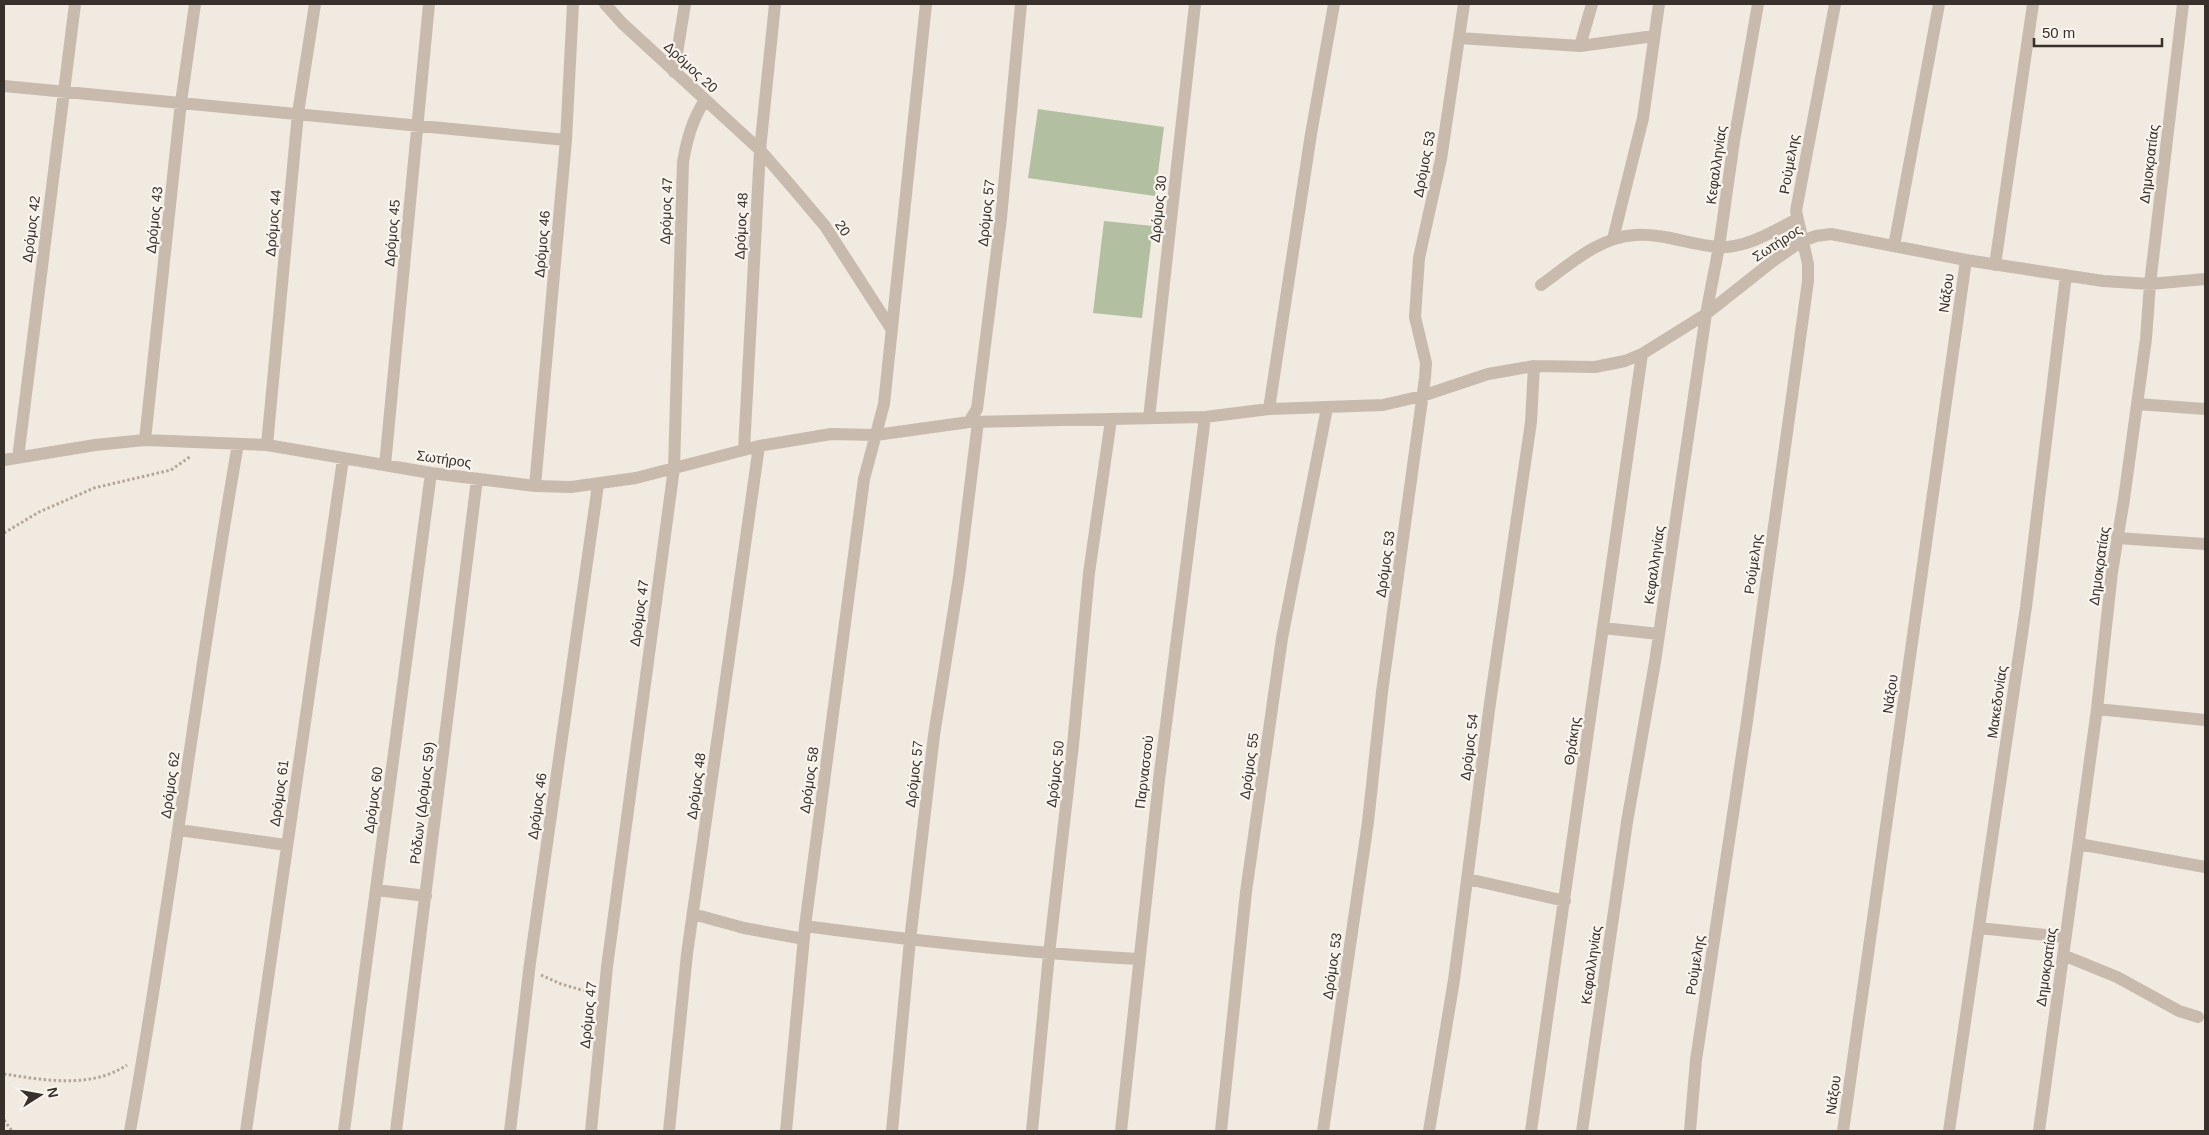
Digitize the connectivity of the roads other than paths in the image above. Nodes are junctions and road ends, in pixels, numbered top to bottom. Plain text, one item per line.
1 (75, 4) edge
2 (195, 4) edge
3 (315, 4) edge
4 (429, 4) edge
5 (573, 4) edge
6 (605, 4) edge
7 (685, 4) edge
8 (775, 4) edge
9 (926, 4) edge
10 (1021, 4) edge
11 (1195, 4) edge
12 (1334, 4) edge
13 (1464, 4) edge
14 (1592, 4) edge
15 (1659, 4) edge
16 (1758, 4) edge
17 (1835, 4) edge
18 (1939, 4) edge
19 (2033, 4) edge
20 (2183, 4) edge
21 (1654, 36) junction
22 (1459, 38) junction
23 (1580, 46) junction
24 (674, 72) junction
25 (4, 86) edge
26 (64, 91) junction
27 (705, 100) junction
28 (181, 102) junction
29 (298, 113) junction
30 (417, 124) junction
31 (566, 140) junction
32 (760, 150) junction
33 (1797, 219) junction
34 (1613, 239) junction
35 (1802, 241) junction
36 (1894, 246) junction
37 (1719, 247) junction
38 (1966, 260) junction
39 (1994, 265) junction
40 (2066, 276) junction
41 (2205, 279) edge
42 (2150, 284) junction
43 (1541, 285) dead end
44 (1706, 314) junction
45 (892, 330) junction
46 (1642, 354) junction
47 (1534, 366) junction
48 (1422, 396) junction
49 (2137, 404) junction
50 (1327, 408) junction
51 (1269, 409) junction
52 (2205, 409) edge
53 (1205, 417) junction
54 (1149, 418) junction
55 (1110, 420) junction
56 (974, 422) junction
57 (876, 435) junction
58 (145, 440) junction
59 (238, 444) junction
60 (267, 445) junction
61 (759, 446) junction
62 (744, 450) junction
63 (18, 458) junction
64 (343, 459) junction
65 (4, 460) edge
66 (385, 465) junction
67 (674, 468) junction
68 (431, 473) junction
69 (478, 478) junction
70 (598, 485) junction
71 (535, 486) junction
72 (2117, 538) junction
73 (2205, 544) edge
74 (1603, 628) junction
75 (1659, 634) junction
76 (2097, 710) junction
77 (2205, 720) edge
78 (178, 830) junction
79 (2079, 844) junction
80 (286, 845) junction
81 (2205, 867) edge
82 (1468, 879) junction
83 (376, 890) junction
84 (426, 896) junction
85 (1565, 901) junction
86 (693, 914) junction
87 (1979, 928) junction
88 (804, 932) junction
89 (2065, 937) junction
90 (910, 940) junction
91 (1049, 954) junction
92 (2063, 955) junction
93 (1138, 959) junction
94 (2198, 1017) dead end
95 (130, 1131) edge
96 (246, 1131) edge
97 (344, 1131) edge
98 (396, 1131) edge
99 (510, 1131) edge
100 (591, 1131) edge
101 (669, 1131) edge
102 (786, 1131) edge
103 (892, 1131) edge
104 (1032, 1131) edge
105 (1121, 1131) edge
106 (1221, 1131) edge
107 (1323, 1131) edge
108 (1429, 1131) edge
109 (1531, 1131) edge
110 (1582, 1131) edge
111 (1690, 1131) edge
112 (1843, 1131) edge
113 (1949, 1131) edge
114 (2039, 1131) edge

1 - 26 street, Δρόμος 42
2 - 28 street, Δρόμος 43
3 - 29 street, Δρόμος 44
4 - 30 street, Δρόμος 45
5 - 31 street, Δρόμος 46
6 - 24 street, Δρόμος 20
7 - 24 street
8 - 32 street, Δρόμος 48
9 - 45 street, Δρόμος 58
10 - 56 street, Δρόμος 57
11 - 54 street, Δρόμος 30
12 - 51 street
13 - 22 street, Δρόμος 53
14 - 23 street
15 - 21 street
16 - 37 street, Κεφαλληνίας
17 - 33 street, Ρούμελης
18 - 36 street
19 - 39 street
20 - 42 street, Δημοκρατίας
21 - 23 street
21 - 34 street
22 - 23 street
22 - 48 street, Δρόμος 53
24 - 27 street, Δρόμος 20
25 - 26 street
26 - 28 street
26 - 63 street, Δρόμος 42
27 - 32 street, Δρόμος 20
27 - 67 street, Δρόμος 47
28 - 29 street
28 - 58 street, Δρόμος 43
29 - 30 street
29 - 60 street, Δρόμος 44
30 - 31 street
30 - 66 street, Δρόμος 45
31 - 71 street, Δρόμος 46
32 - 45 street, 20
32 - 62 street, Δρόμος 48
33 - 35 street, Ρούμελης
33 - 37 street
34 - 37 street
34 - 43 street
35 - 36 street, Σωτήρος
35 - 44 street, Σωτήρος
35 - 111 street, Ρούμελης
36 - 38 street, Σωτήρος
37 - 44 street, Κεφαλληνίας
38 - 39 street, Σωτήρος
38 - 112 street, Νάξου
39 - 40 street, Σωτήρος
40 - 42 street, Σωτήρος
40 - 87 street, Μακεδονίας
41 - 42 street, Σωτήρος
42 - 49 street, Δημοκρατίας
44 - 46 street, Σωτήρος
44 - 75 street, Κεφαλληνίας
45 - 57 street, Δρόμος 58
46 - 47 street, Σωτήρος
46 - 74 street, Θράκης
47 - 48 street, Σωτήρος
47 - 82 street, Δρόμος 54
48 - 50 street, Σωτήρος
48 - 107 street, Δρόμος 53
49 - 52 street
49 - 72 street, Δημοκρατίας
50 - 51 street, Σωτήρος
50 - 106 street, Δρόμος 55
51 - 53 street, Σωτήρος
53 - 54 street, Σωτήρος
53 - 93 street, Παρνασσού
54 - 55 street, Σωτήρος
55 - 56 street, Σωτήρος
55 - 91 street, Δρόμος 50
56 - 57 street, Σωτήρος
56 - 90 street, Δρόμος 57
57 - 61 street, Σωτήρος
57 - 88 street, Δρόμος 58
58 - 59 street, Σωτήρος
58 - 63 street, Σωτήρος
59 - 60 street, Σωτήρος
59 - 78 street, Δρόμος 62
60 - 64 street, Σωτήρος
61 - 62 street, Σωτήρος
61 - 86 street, Δρόμος 48
62 - 67 street, Σωτήρος
63 - 65 street, Σωτήρος
64 - 66 street, Σωτήρος
64 - 80 street, Δρόμος 61
66 - 68 street, Σωτήρος
67 - 70 street, Σωτήρος
67 - 100 street, Δρόμος 47
68 - 69 street, Σωτήρος
68 - 83 street, Δρόμος 60
69 - 71 street, Σωτήρος
69 - 84 street, Ρόδων (Δρόμος 59)
70 - 71 street, Σωτήρος
70 - 99 street, Δρόμος 46
72 - 73 street
72 - 76 street, Δημοκρατίας
74 - 75 street
74 - 85 street, Θράκης
75 - 110 street, Κεφαλληνίας
76 - 77 street
76 - 79 street, Δημοκρατίας
78 - 80 street
78 - 95 street, Δρόμος 62
79 - 81 street
79 - 89 street, Δημοκρατίας
80 - 96 street, Δρόμος 61
82 - 85 street
82 - 108 street, Δρόμος 54
83 - 84 street
83 - 97 street, Δρόμος 60
84 - 98 street, Ρόδων (Δρόμος 59)
85 - 109 street, Θράκης
86 - 88 street
86 - 101 street, Δρόμος 48
87 - 89 street
87 - 113 street, Μακεδονίας
88 - 90 street
88 - 102 street, Δρόμος 58
89 - 92 street, Δημοκρατίας
90 - 91 street
90 - 103 street, Δρόμος 57
91 - 93 street
91 - 104 street, Δρόμος 50
92 - 94 street
92 - 114 street, Δημοκρατίας
93 - 105 street, Παρνασσού

